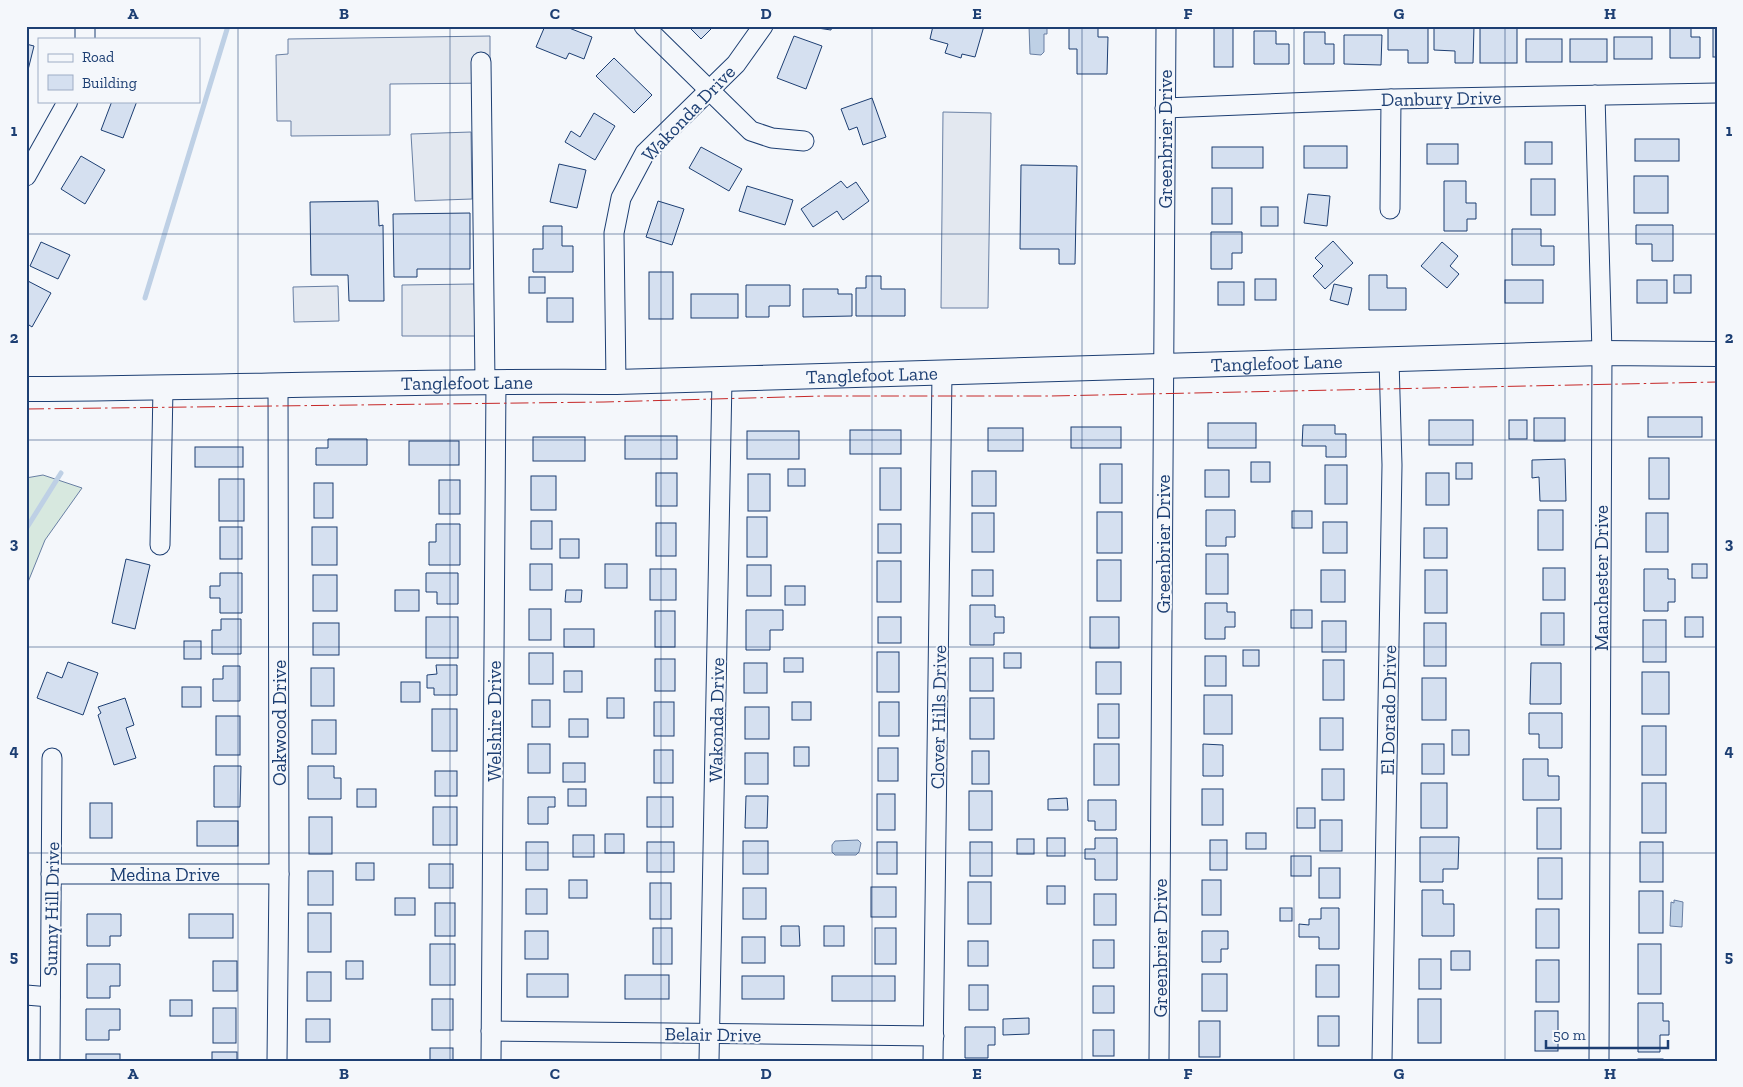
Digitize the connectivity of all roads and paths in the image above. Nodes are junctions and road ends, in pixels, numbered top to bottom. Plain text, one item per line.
1 (644, 26) edge
2 (762, 26) edge
3 (1166, 26) edge
4 (481, 62) dead end
5 (709, 90) junction
6 (1717, 93) edge
7 (1595, 95) junction
8 (1391, 99) junction
9 (67, 102) edge
10 (1165, 108) junction
11 (804, 141) dead end
12 (26, 176) edge
13 (1390, 209) dead end
14 (1602, 353) junction
15 (1717, 354) edge
16 (1389, 360) junction
17 (1165, 367) junction
18 (942, 373) junction
19 (722, 379) junction
20 (491, 381) junction
21 (616, 382) junction
22 (278, 386) junction
23 (163, 388) junction
24 (26, 389) edge
25 (160, 545) dead end
26 (52, 758) dead end
27 (51, 874) junction
28 (279, 874) junction
29 (26, 995) edge
30 (50, 997) junction
31 (491, 1031) junction
32 (710, 1034) junction
33 (934, 1036) junction
34 (50, 1061) edge
35 (277, 1061) edge
36 (491, 1061) edge
37 (710, 1061) edge
38 (933, 1061) edge
39 (1159, 1061) edge
40 (1382, 1061) edge
41 (1600, 1061) edge

1 - 5 street
2 - 5 street, Wakonda Drive
3 - 10 street, Greenbrier Drive
4 - 20 street, Welshire Drive
5 - 11 street
5 - 21 street, Wakonda Drive
6 - 7 street, Danbury Drive
7 - 8 street, Danbury Drive
7 - 14 street, Manchester Drive
8 - 10 street, Danbury Drive
8 - 13 street
9 - 12 street
10 - 17 street, Greenbrier Drive
14 - 15 main road, Tanglefoot Lane
14 - 16 main road, Tanglefoot Lane
14 - 41 street, Manchester Drive
16 - 17 main road, Tanglefoot Lane
16 - 40 street, El Dorado Drive
17 - 18 main road, Tanglefoot Lane
17 - 39 street, Greenbrier Drive
18 - 19 main road, Tanglefoot Lane
18 - 33 street, Clover Hills Drive
19 - 21 main road, Tanglefoot Lane
19 - 32 street, Wakonda Drive
20 - 21 main road, Tanglefoot Lane
20 - 22 main road, Tanglefoot Lane
20 - 31 street, Welshire Drive
22 - 23 main road, Tanglefoot Lane
22 - 28 street, Oakwood Drive
23 - 24 main road, Tanglefoot Lane
23 - 25 street
26 - 27 street, Sunny Hill Drive
27 - 28 street, Medina Drive
27 - 30 street, Sunny Hill Drive
28 - 35 street, Oakwood Drive
29 - 30 street
30 - 34 street, Sunny Hill Drive
31 - 32 street, Belair Drive
31 - 36 street, Welshire Drive
32 - 33 street, Belair Drive
32 - 37 street, Wakonda Drive
33 - 38 street, Clover Hills Drive

